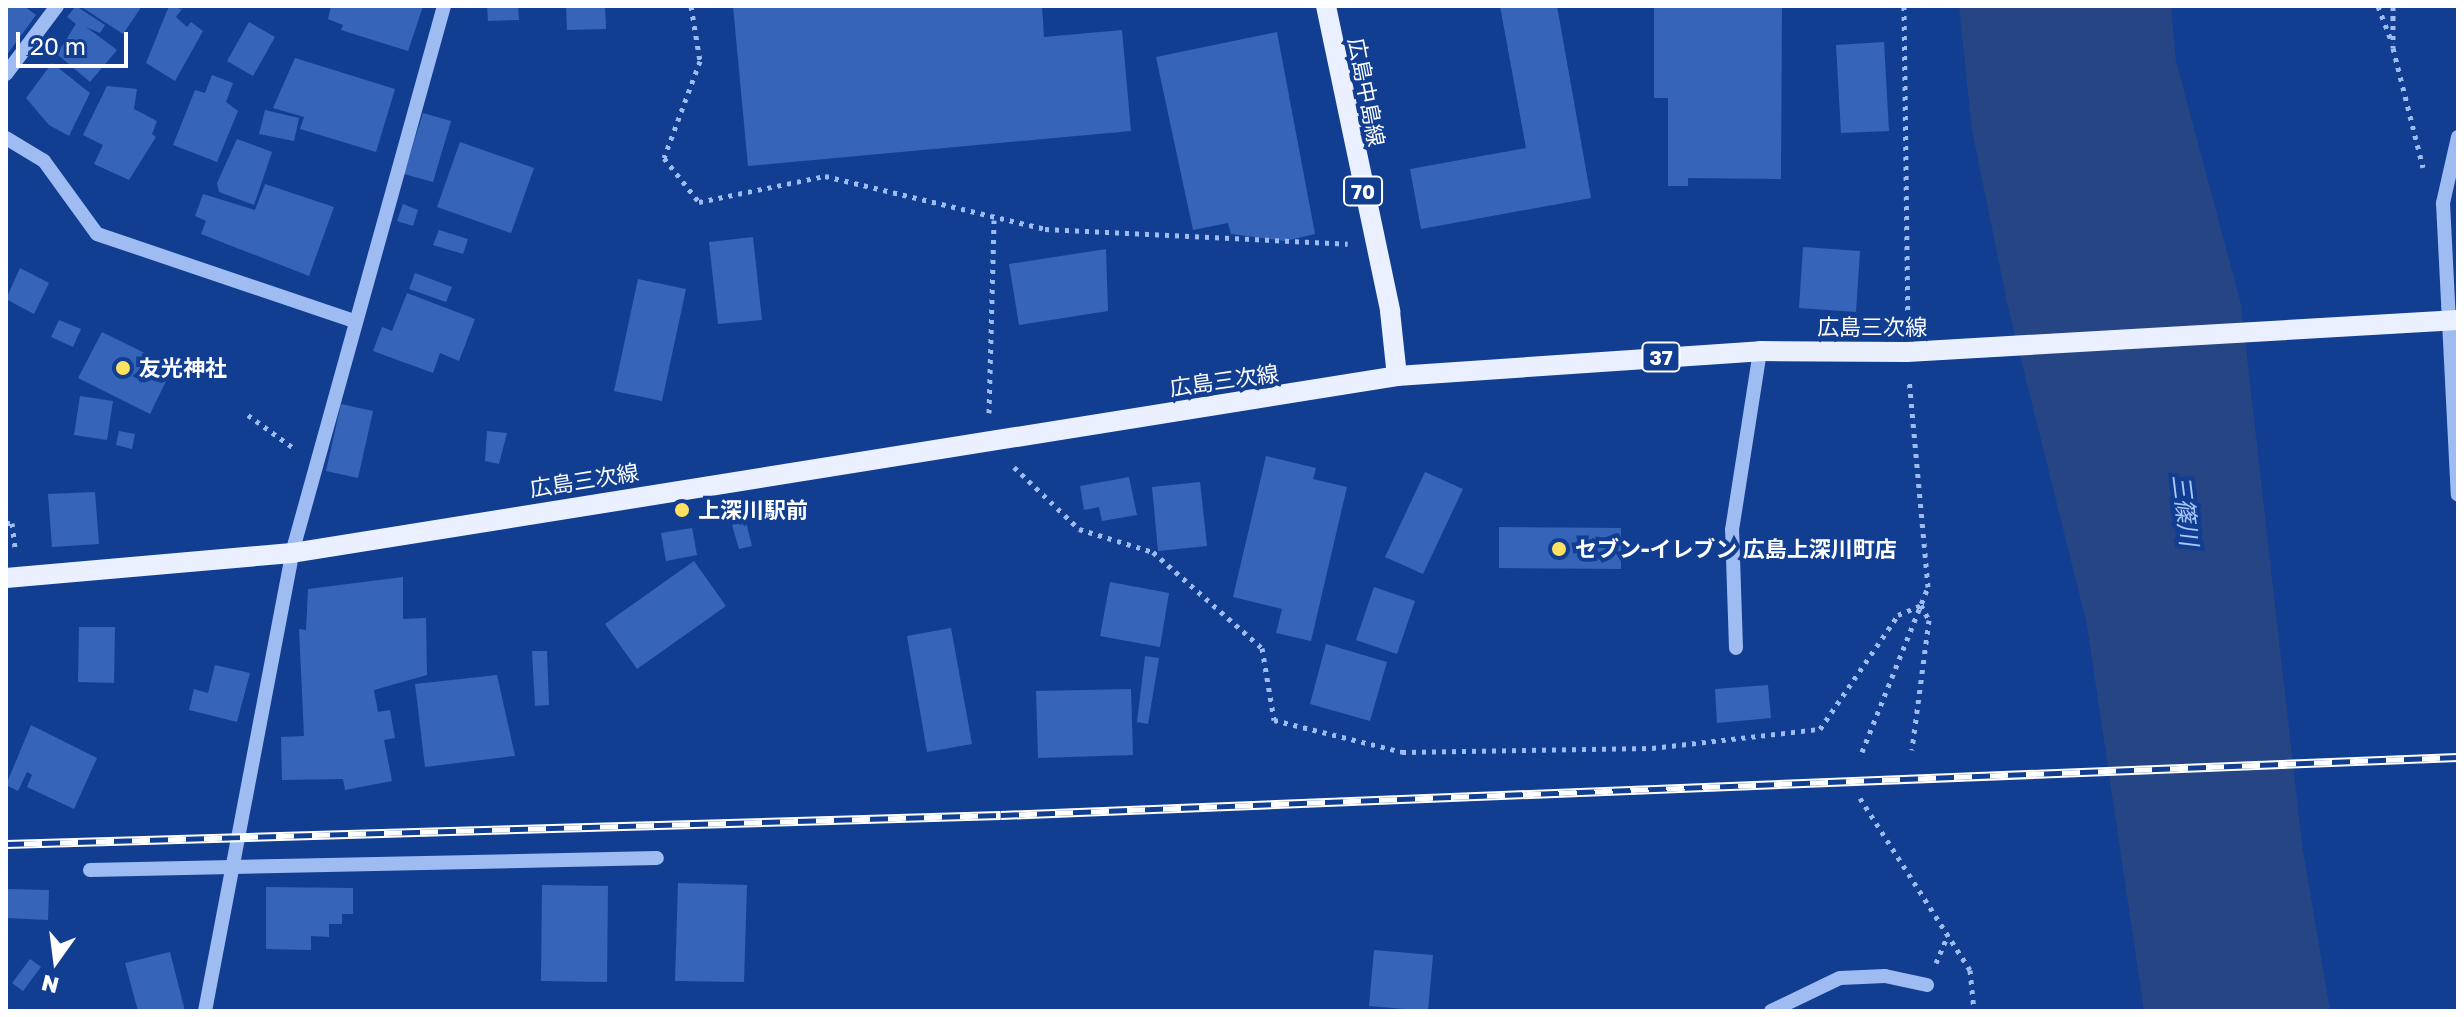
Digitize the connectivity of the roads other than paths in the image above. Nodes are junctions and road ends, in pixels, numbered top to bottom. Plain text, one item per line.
1 (57, 6) edge
2 (444, 6) edge
3 (1326, 6) edge
4 (6, 74) edge
5 (2458, 137) edge
6 (7, 140) edge
7 (2453, 320) edge
8 (354, 321) junction
9 (1760, 351) junction
10 (1397, 376) junction
11 (2458, 495) edge
12 (292, 553) junction
13 (6, 578) edge
14 (1736, 648) dead end
15 (657, 858) dead end
16 (232, 868) junction
17 (90, 870) dead end
18 (1927, 985) dead end
19 (205, 1011) edge
20 (1771, 1011) edge

1 - 4 street
2 - 8 street
3 - 10 main road, 広島中島線 / 70
5 - 7 street
6 - 8 street
7 - 9 main road, 広島三次線 / 37
7 - 11 street
8 - 12 street
9 - 10 main road, 広島三次線 / 37
9 - 14 street
10 - 12 main road, 広島三次線 / 37
12 - 13 main road, 広島三次線 / 37
12 - 16 street
15 - 16 street
16 - 17 street
16 - 19 street
18 - 20 street

